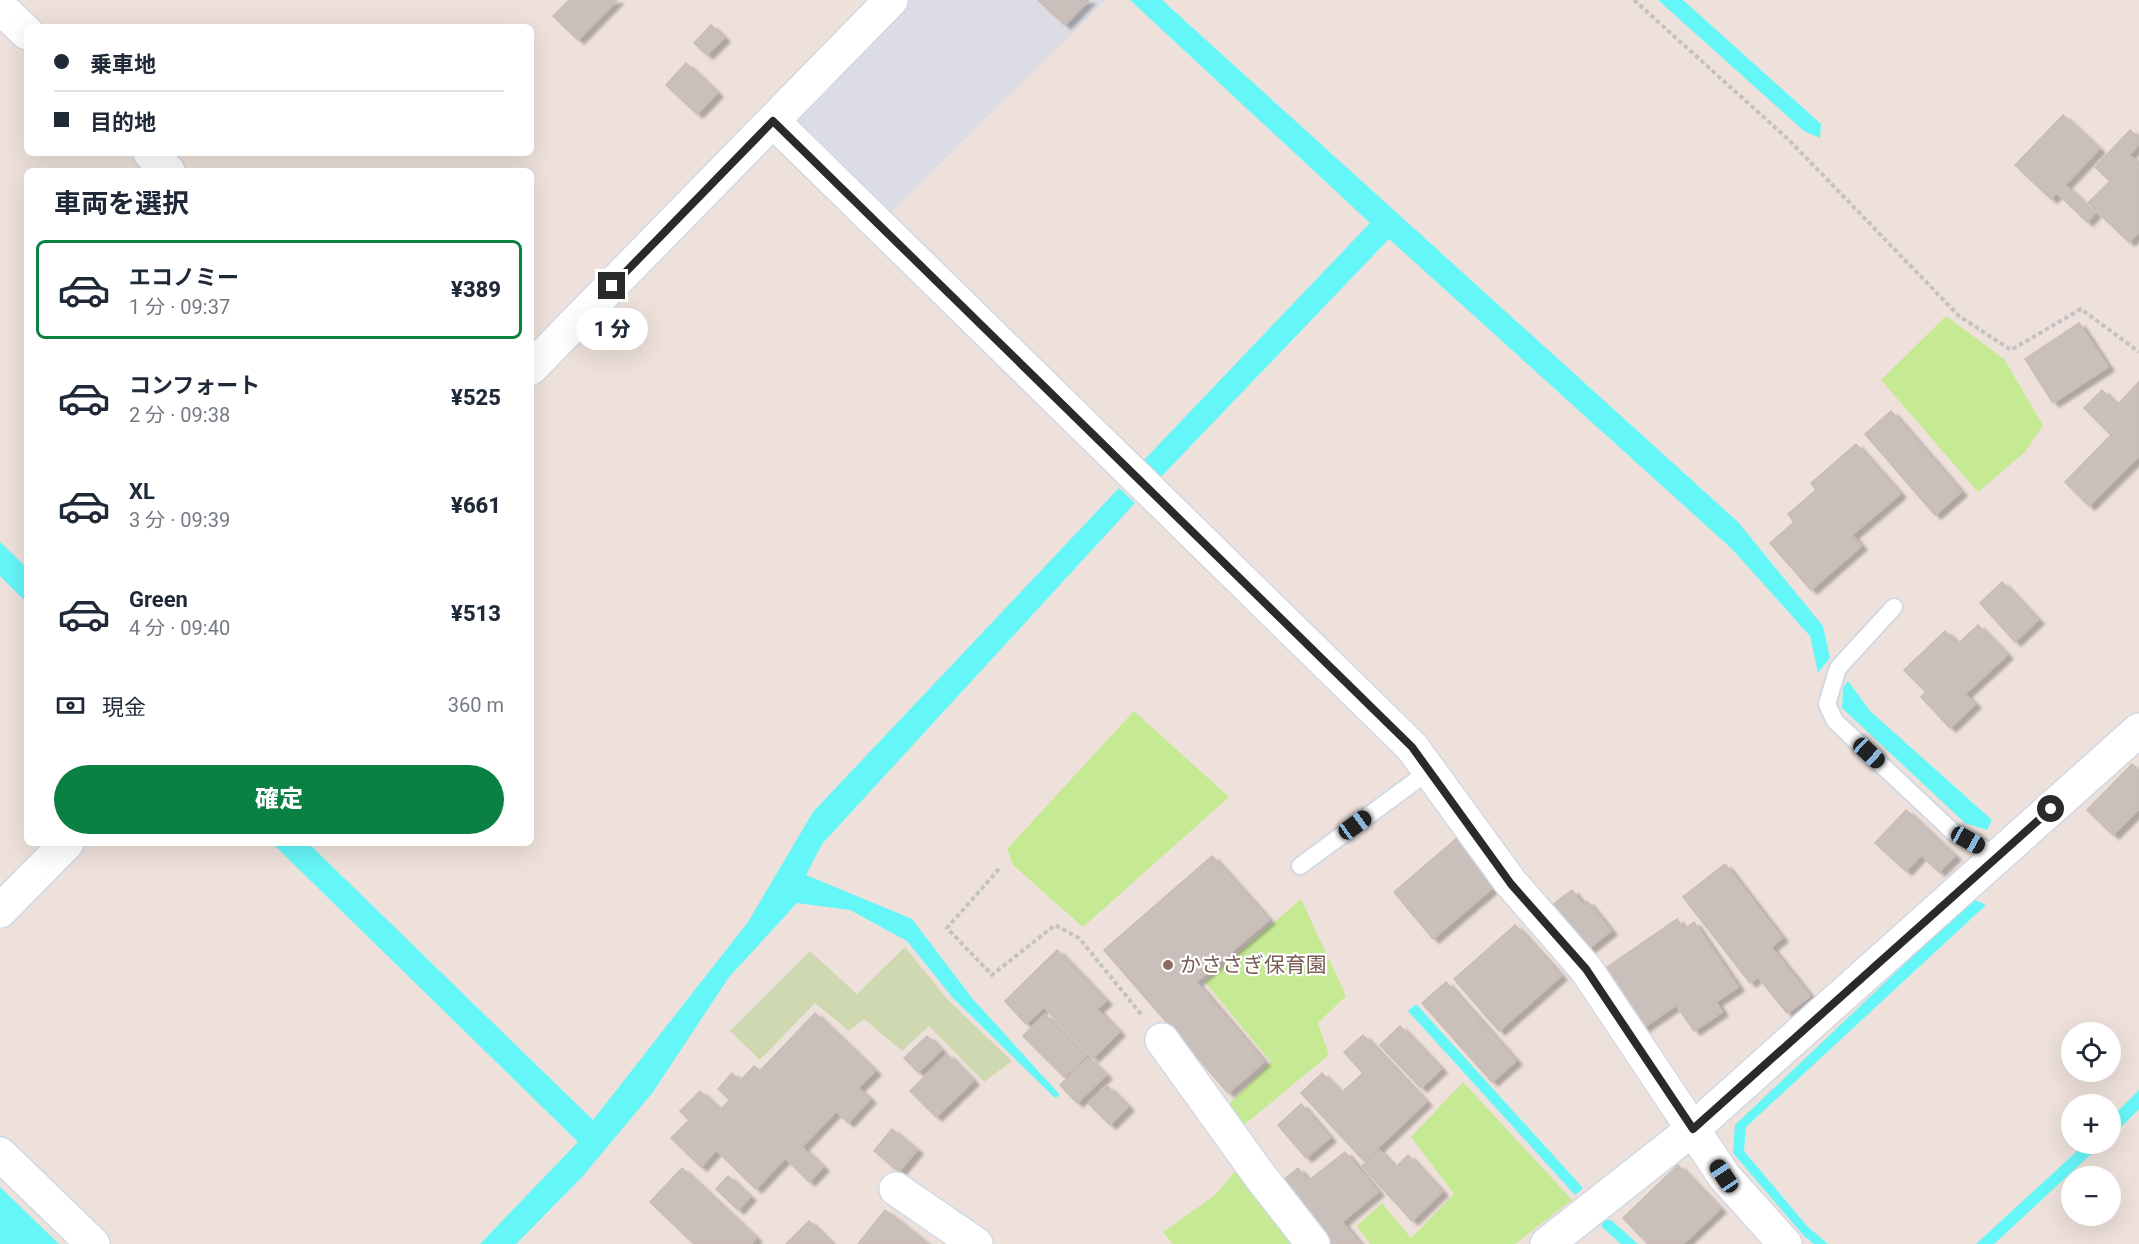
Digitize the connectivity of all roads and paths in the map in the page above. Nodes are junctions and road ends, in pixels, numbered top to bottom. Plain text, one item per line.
1 (891, 0) edge
2 (1636, 1) edge
3 (0, 7) edge
4 (24, 30) edge
5 (773, 121) junction
6 (153, 156) edge
7 (165, 168) edge
8 (2139, 352) edge
9 (534, 365) edge
10 (1894, 607) dead end
11 (2139, 730) edge
12 (1429, 771) junction
13 (64, 846) edge
14 (1998, 856) junction
15 (1300, 866) dead end
16 (999, 869) dead end
17 (0, 911) edge
18 (1162, 1040) joint
19 (1693, 1129) junction
20 (0, 1154) edge
21 (896, 1189) dead end
22 (93, 1244) edge
23 (976, 1244) edge
24 (1313, 1244) edge
25 (1546, 1244) edge
26 (1785, 1244) edge

1 - 5 street
2 - 8 path
3 - 4 street
5 - 9 street
5 - 12 street
6 - 7 street
10 - 14 lane
11 - 14 street
12 - 15 lane
12 - 19 street
13 - 17 street
14 - 19 street
16 - 18 path
18 - 24 street
19 - 25 street
19 - 26 street
20 - 22 street
21 - 23 street

